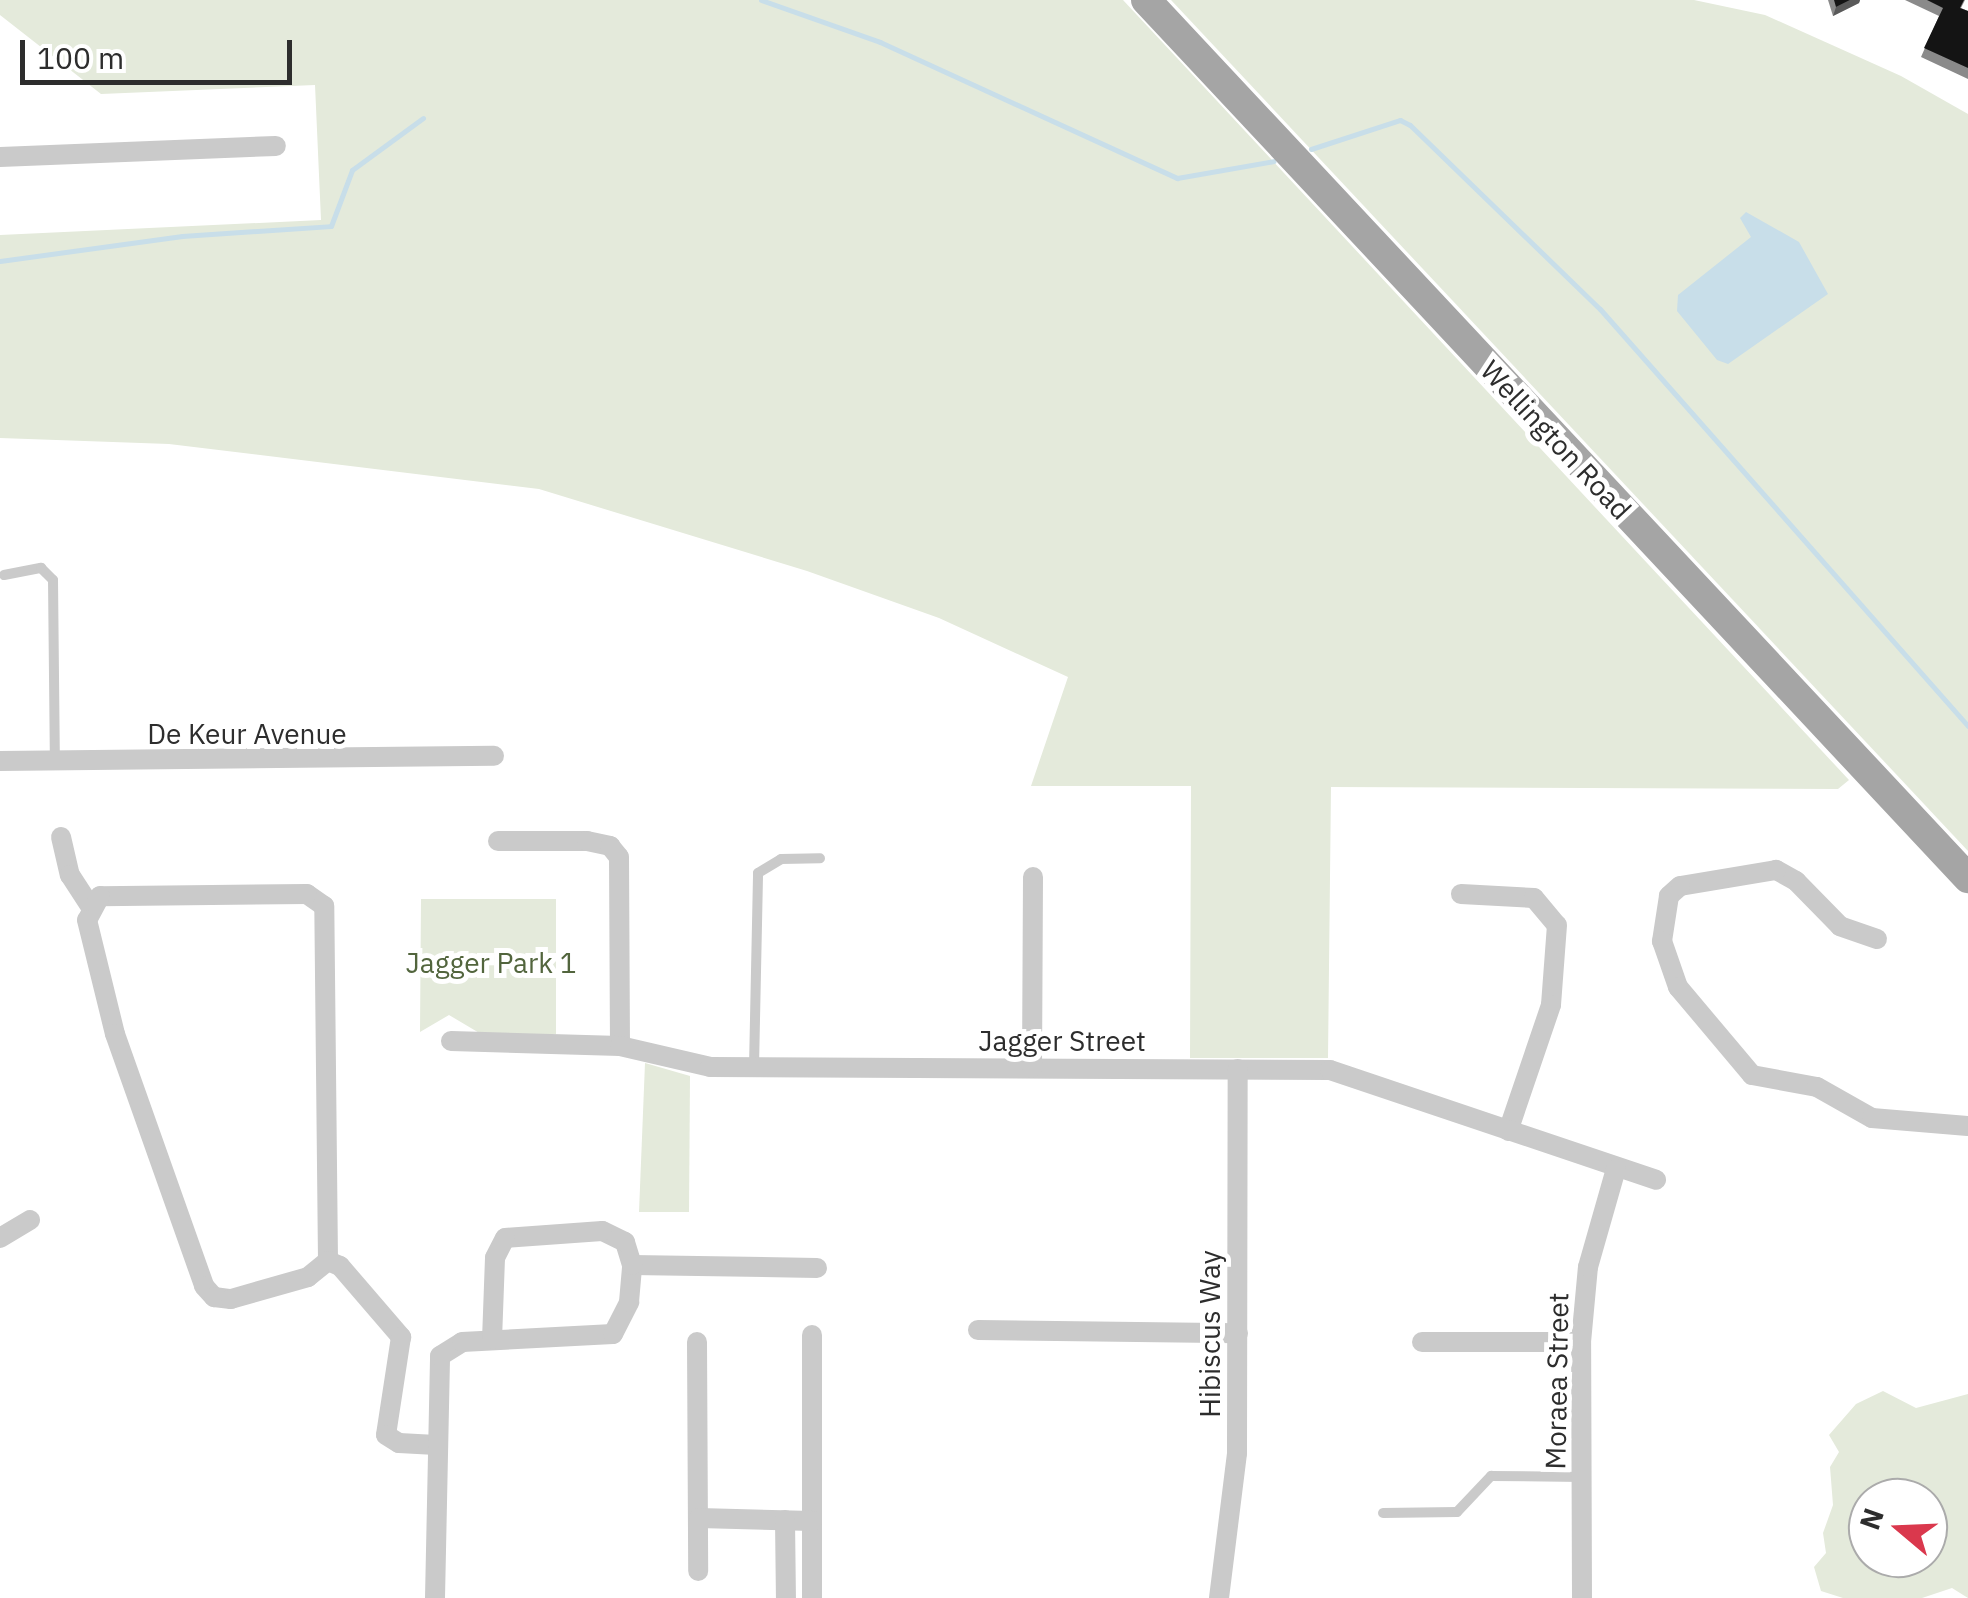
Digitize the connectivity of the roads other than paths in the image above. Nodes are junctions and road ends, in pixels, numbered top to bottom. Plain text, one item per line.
1 (1146, 0) edge
2 (276, 146) dead end
3 (0, 158) edge
4 (4, 575) dead end
5 (494, 756) dead end
6 (0, 761) edge
7 (55, 761) junction
8 (61, 838) dead end
9 (498, 841) dead end
10 (820, 858) dead end
11 (1032, 877) dead end
12 (1968, 878) edge
13 (1461, 894) dead end
14 (90, 906) junction
15 (1877, 938) dead end
16 (451, 1041) dead end
17 (620, 1046) junction
18 (754, 1067) junction
19 (1032, 1068) junction
20 (1238, 1069) junction
21 (1968, 1126) edge
22 (1508, 1131) junction
23 (1616, 1170) junction
24 (1656, 1180) dead end
25 (30, 1220) dead end
26 (0, 1238) edge
27 (328, 1261) junction
28 (632, 1265) junction
29 (817, 1268) dead end
30 (978, 1330) dead end
31 (1238, 1333) junction
32 (812, 1335) dead end
33 (492, 1339) junction
34 (697, 1342) dead end
35 (1422, 1342) dead end
36 (1581, 1342) junction
37 (436, 1445) junction
38 (1582, 1476) junction
39 (1382, 1513) dead end
40 (699, 1518) junction
41 (785, 1520) junction
42 (812, 1521) junction
43 (698, 1571) dead end
44 (435, 1598) edge
45 (786, 1598) edge
46 (812, 1598) edge
47 (1219, 1598) edge
48 (1582, 1598) edge

1 - 12 main road, Wellington Road
2 - 3 street
4 - 7 lane
5 - 7 street, De Keur Avenue
6 - 7 street, De Keur Avenue
8 - 14 street
9 - 17 street
10 - 18 lane
11 - 19 street
13 - 22 street
14 - 27 street
14 - 27 street
15 - 21 street
16 - 17 street, Jagger Street
17 - 18 street, Jagger Street
18 - 19 street, Jagger Street
19 - 20 street, Jagger Street
20 - 22 street, Jagger Street
20 - 31 street, Hibiscus Way
22 - 23 street, Jagger Street
23 - 24 street, Jagger Street
23 - 36 street, Moraea Street
25 - 26 street
27 - 37 street
28 - 29 street
28 - 33 street
28 - 33 street
30 - 31 street
31 - 47 street, Hibiscus Way
32 - 42 street
33 - 37 street
34 - 40 street
35 - 36 street
36 - 38 street, Moraea Street
37 - 44 street
38 - 39 lane
38 - 48 street, Moraea Street
40 - 41 street
40 - 43 street
41 - 42 street
41 - 45 street
42 - 46 street

